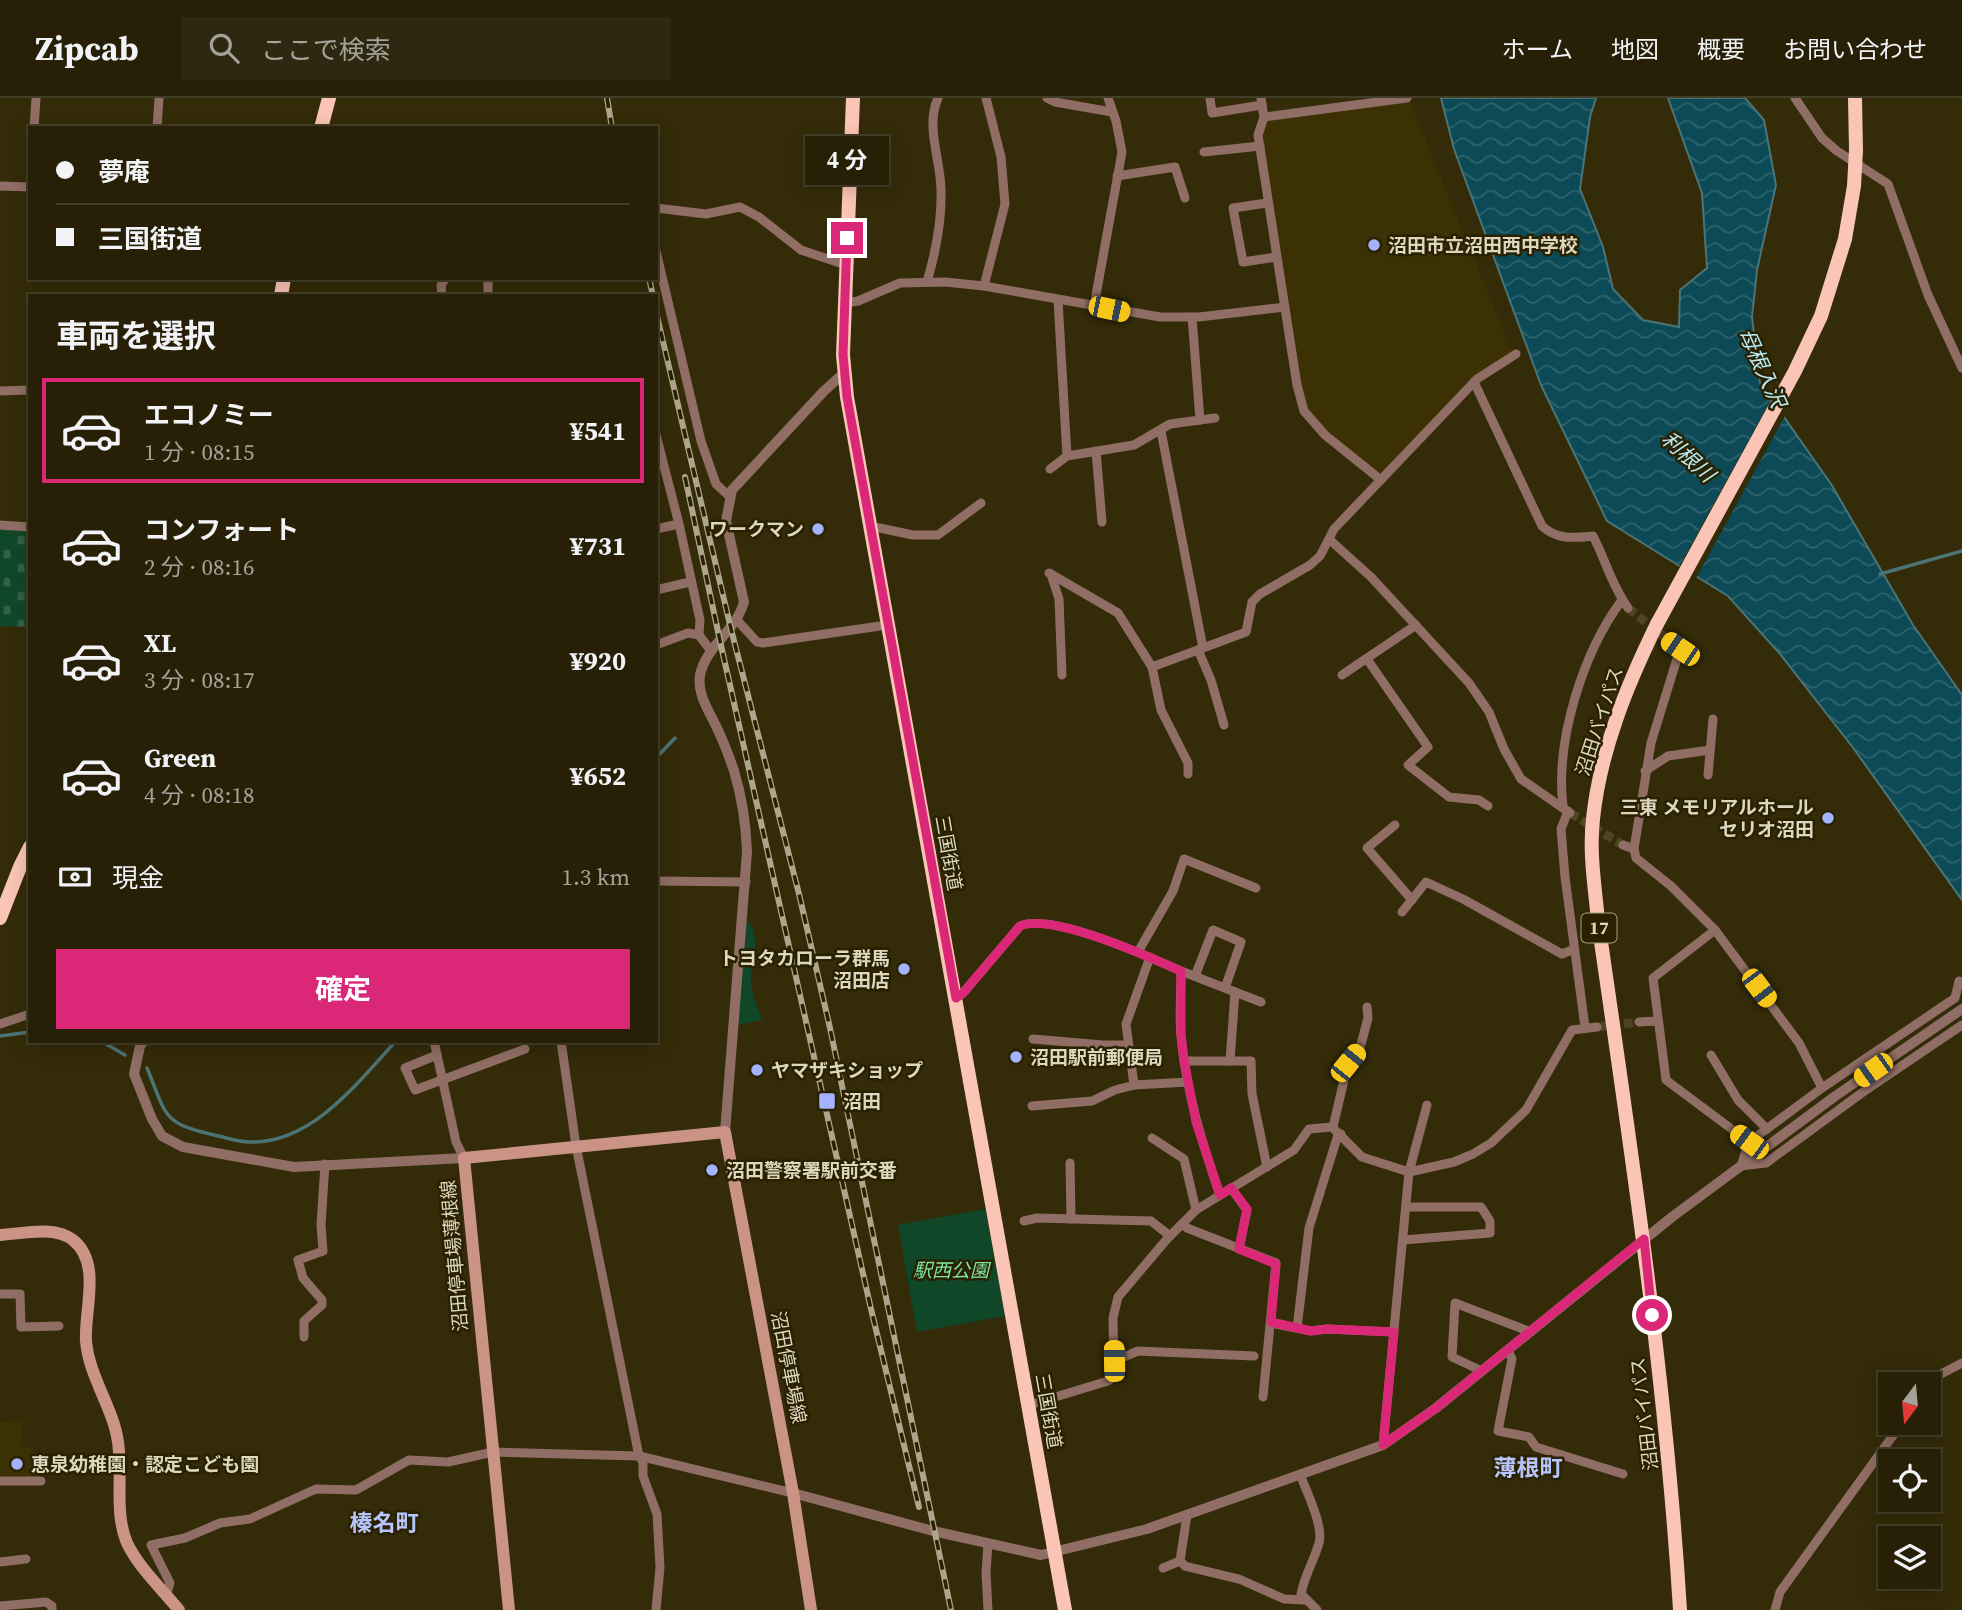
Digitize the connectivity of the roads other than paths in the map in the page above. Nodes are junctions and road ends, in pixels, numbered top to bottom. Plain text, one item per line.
1 (36, 98) edge
2 (159, 98) edge
3 (329, 98) edge
4 (850, 98) edge
5 (938, 98) edge
6 (986, 98) edge
7 (1047, 98) edge
8 (1108, 98) edge
9 (1210, 98) edge
10 (1407, 98) edge
11 (1795, 98) edge
12 (1855, 98) edge
13 (1261, 101) edge
14 (1345, 102) edge
15 (1112, 111) junction
16 (1264, 117) junction
17 (34, 126) edge
18 (156, 126) edge
19 (322, 126) edge
20 (1259, 145) junction
21 (1204, 152) dead end
22 (1117, 176) junction
23 (0, 186) edge
24 (28, 187) edge
25 (1185, 198) dead end
26 (1267, 203) junction
27 (658, 208) edge
28 (1276, 257) junction
29 (658, 259) edge
30 (846, 265) junction
31 (928, 282) junction
32 (984, 286) junction
33 (1058, 300) junction
34 (845, 303) junction
35 (1094, 306) junction
36 (1284, 307) junction
37 (1192, 317) junction
38 (1516, 354) dead end
39 (1962, 369) edge
40 (844, 373) junction
41 (1474, 383) junction
42 (28, 390) edge
43 (0, 391) edge
44 (1214, 418) dead end
45 (1200, 420) junction
46 (1161, 431) junction
47 (1096, 451) junction
48 (659, 454) edge
49 (1067, 456) junction
50 (1050, 469) dead end
51 (1381, 480) junction
52 (730, 497) junction
53 (981, 503) dead end
54 (1102, 522) dead end
55 (679, 524) junction
56 (0, 525) edge
57 (870, 526) junction
58 (28, 527) edge
59 (658, 528) edge
60 (1330, 540) junction
61 (690, 582) junction
62 (658, 590) edge
63 (737, 620) junction
64 (887, 625) junction
65 (1416, 625) junction
66 (699, 635) junction
67 (1668, 640) tunnel mouth
68 (658, 644) edge
69 (1200, 649) junction
70 (711, 651) junction
71 (1367, 659) junction
72 (1152, 667) junction
73 (1062, 675) dead end
74 (1342, 675) dead end
75 (1713, 719) dead end
76 (1224, 725) dead end
77 (1710, 751) junction
78 (1645, 771) junction
79 (1188, 774) dead end
80 (1708, 775) dead end
81 (1488, 806) dead end
82 (1567, 810) junction
83 (1395, 825) dead end
84 (1623, 845) tunnel mouth
85 (1634, 849) junction
86 (28, 851) edge
87 (658, 881) edge
88 (746, 882) junction
89 (1256, 888) dead end
90 (1412, 900) junction
91 (1402, 912) dead end
92 (0, 918) edge
93 (1715, 930) junction
94 (1574, 949) junction
95 (1138, 952) junction
96 (1150, 957) junction
97 (1181, 971) junction
98 (1195, 976) junction
99 (1959, 981) dead end
100 (1225, 988) junction
101 (1235, 992) junction
102 (956, 998) junction
103 (1261, 1002) dead end
104 (1958, 1003) edge
105 (1367, 1007) dead end
106 (28, 1015) edge
107 (1657, 1021) junction
108 (1639, 1022) tunnel mouth
109 (0, 1024) edge
110 (1962, 1024) edge
111 (1584, 1027) junction
112 (1597, 1027) tunnel mouth
113 (1033, 1039) dead end
114 (142, 1043) edge
115 (434, 1043) edge
116 (561, 1043) edge
117 (1128, 1045) junction
118 (524, 1049) dead end
119 (437, 1055) junction
120 (1711, 1055) dead end
121 (1184, 1060) junction
122 (1230, 1061) junction
123 (442, 1079) junction
124 (1188, 1082) junction
125 (1134, 1084) junction
126 (1822, 1088) junction
127 (1427, 1105) dead end
128 (1032, 1106) dead end
129 (1333, 1128) junction
130 (1767, 1129) junction
131 (725, 1132) junction
132 (1341, 1134) junction
133 (1153, 1138) dead end
134 (1749, 1142) junction
135 (576, 1146) junction
136 (464, 1158) junction
137 (1070, 1163) dead end
138 (325, 1164) junction
139 (1741, 1166) junction
140 (1267, 1167) junction
141 (1409, 1172) junction
142 (1231, 1188) junction
143 (1220, 1195) junction
144 (1406, 1207) junction
145 (1196, 1210) junction
146 (1071, 1219) junction
147 (1024, 1222) dead end
148 (1182, 1224) junction
149 (0, 1235) edge
150 (1170, 1236) junction
151 (1644, 1239) junction
152 (1403, 1240) junction
153 (1239, 1249) junction
154 (0, 1294) edge
155 (1271, 1322) junction
156 (59, 1325) dead end
157 (1297, 1328) junction
158 (1394, 1332) junction
159 (1531, 1332) junction
160 (304, 1337) dead end
161 (1508, 1351) junction
162 (1254, 1356) dead end
163 (1114, 1361) junction
164 (1962, 1363) edge
165 (1482, 1371) junction
166 (1941, 1374) edge
167 (1263, 1397) dead end
168 (1029, 1405) junction
169 (1893, 1435) edge
170 (1383, 1445) junction
171 (493, 1452) junction
172 (639, 1456) junction
173 (1300, 1474) junction
174 (1623, 1474) dead end
175 (0, 1481) edge
176 (41, 1481) dead end
177 (793, 1493) junction
178 (1187, 1515) junction
179 (988, 1544) junction
180 (1054, 1553) junction
181 (26, 1559) dead end
182 (1180, 1561) junction
183 (0, 1562) edge
184 (1163, 1568) dead end
185 (166, 1595) junction
186 (1306, 1600) junction
187 (0, 1606) edge
188 (52, 1609) edge
189 (179, 1610) edge
190 (509, 1610) edge
191 (656, 1610) edge
192 (811, 1610) edge
193 (988, 1610) edge
194 (1065, 1610) edge
195 (1317, 1610) edge
196 (1680, 1610) edge
197 (1775, 1610) edge

1 - 17 street
2 - 18 street
3 - 19 highway
4 - 30 highway, 三国街道
5 - 31 street
6 - 32 street
7 - 15 street
8 - 15 street
9 - 13 street
10 - 14 street
11 - 39 street
12 - 151 highway, 沼田バイパス / 17, bridge
13 - 16 street
14 - 16 street
15 - 22 street
16 - 20 street
20 - 21 street
20 - 26 street
22 - 25 street
22 - 35 street
23 - 24 street
26 - 28 street
26 - 28 street
27 - 30 street
28 - 36 street
29 - 52 street
30 - 34 highway, 三国街道
31 - 32 street
31 - 34 street
32 - 33 street
33 - 35 street
33 - 49 street
34 - 40 highway, 三国街道
35 - 37 street
36 - 37 street
36 - 51 street
37 - 45 street
38 - 41 street
40 - 52 street
40 - 57 highway, 三国街道
41 - 51 street
41 - 82 street
42 - 43 street
44 - 45 street
45 - 46 street
46 - 47 street
46 - 69 street
47 - 49 street
47 - 54 street
48 - 55 street
49 - 50 street
51 - 60 street
52 - 63 street
53 - 57 street
55 - 59 street
55 - 61 street
56 - 58 street
57 - 64 highway, 三国街道
60 - 65 street
60 - 69 street
61 - 62 street
61 - 66 street
63 - 64 street
63 - 70 street
64 - 102 highway, 三国街道
65 - 71 street
65 - 82 street
66 - 68 street
66 - 70 street
67 - 78 street
69 - 72 street
69 - 76 street
70 - 88 street
71 - 74 street
71 - 81 street
72 - 73 street
72 - 79 street
75 - 77 street
77 - 78 street
77 - 80 street
78 - 85 street
82 - 94 street
83 - 90 street
84 - 85 street
85 - 93 street
86 - 92 highway
87 - 88 street
88 - 131 street
89 - 95 street
90 - 91 street
90 - 94 street
93 - 107 street
93 - 126 street
94 - 111 street
95 - 96 street
95 - 102 street
96 - 97 street
96 - 117 street
97 - 98 street
97 - 121 street
98 - 100 street
98 - 100 street
99 - 104 street
100 - 101 street
101 - 103 street
101 - 122 street
102 - 168 highway, 三国街道
104 - 126 street
104 - 139 street
105 - 129 street
106 - 109 street
107 - 108 street
107 - 134 street
110 - 139 street
111 - 112 street
111 - 141 street
113 - 117 street
114 - 138 street
115 - 119 street
116 - 135 street
117 - 125 street
118 - 123 street
119 - 123 street
119 - 123 street
120 - 130 street
121 - 122 street
121 - 124 street
122 - 140 street
123 - 136 street
124 - 125 street
124 - 143 street
125 - 128 street
126 - 130 street
127 - 141 street
129 - 132 street
129 - 140 street
130 - 134 street
131 - 135 main road, 沼田停車場薄根線
131 - 177 main road, 沼田停車場線
132 - 141 street
132 - 157 street
133 - 145 street
134 - 139 street
135 - 136 main road, 沼田停車場薄根線
135 - 172 street
136 - 138 street
136 - 171 main road, 沼田停車場薄根線
137 - 146 street
138 - 160 street
139 - 151 street
140 - 142 street
141 - 144 street
142 - 143 street
142 - 153 street
143 - 145 street
144 - 152 street
144 - 152 street
145 - 148 street
146 - 147 street
146 - 150 street
148 - 150 street
148 - 153 street
149 - 185 main road
150 - 163 street
151 - 159 street
151 - 196 highway, 沼田バイパス / 17
152 - 158 street
153 - 155 street
154 - 156 street
155 - 157 street
155 - 167 street
157 - 158 street
158 - 170 street
159 - 161 street
159 - 165 street
161 - 165 street
161 - 174 street
162 - 163 street
163 - 168 street
164 - 166 street
165 - 170 street
168 - 180 highway, 三国街道
169 - 197 street
170 - 173 street
171 - 172 street
171 - 185 street
171 - 190 main road, 沼田停車場薄根線
172 - 177 street
172 - 191 street
173 - 178 street
173 - 186 street
175 - 176 street
177 - 179 street
177 - 192 main road, 沼田停車場線
178 - 180 street
178 - 182 street
179 - 180 street
179 - 193 street
180 - 194 highway, 三国街道
181 - 183 street
182 - 184 street
182 - 186 street
185 - 189 main road
186 - 195 street
187 - 188 street

